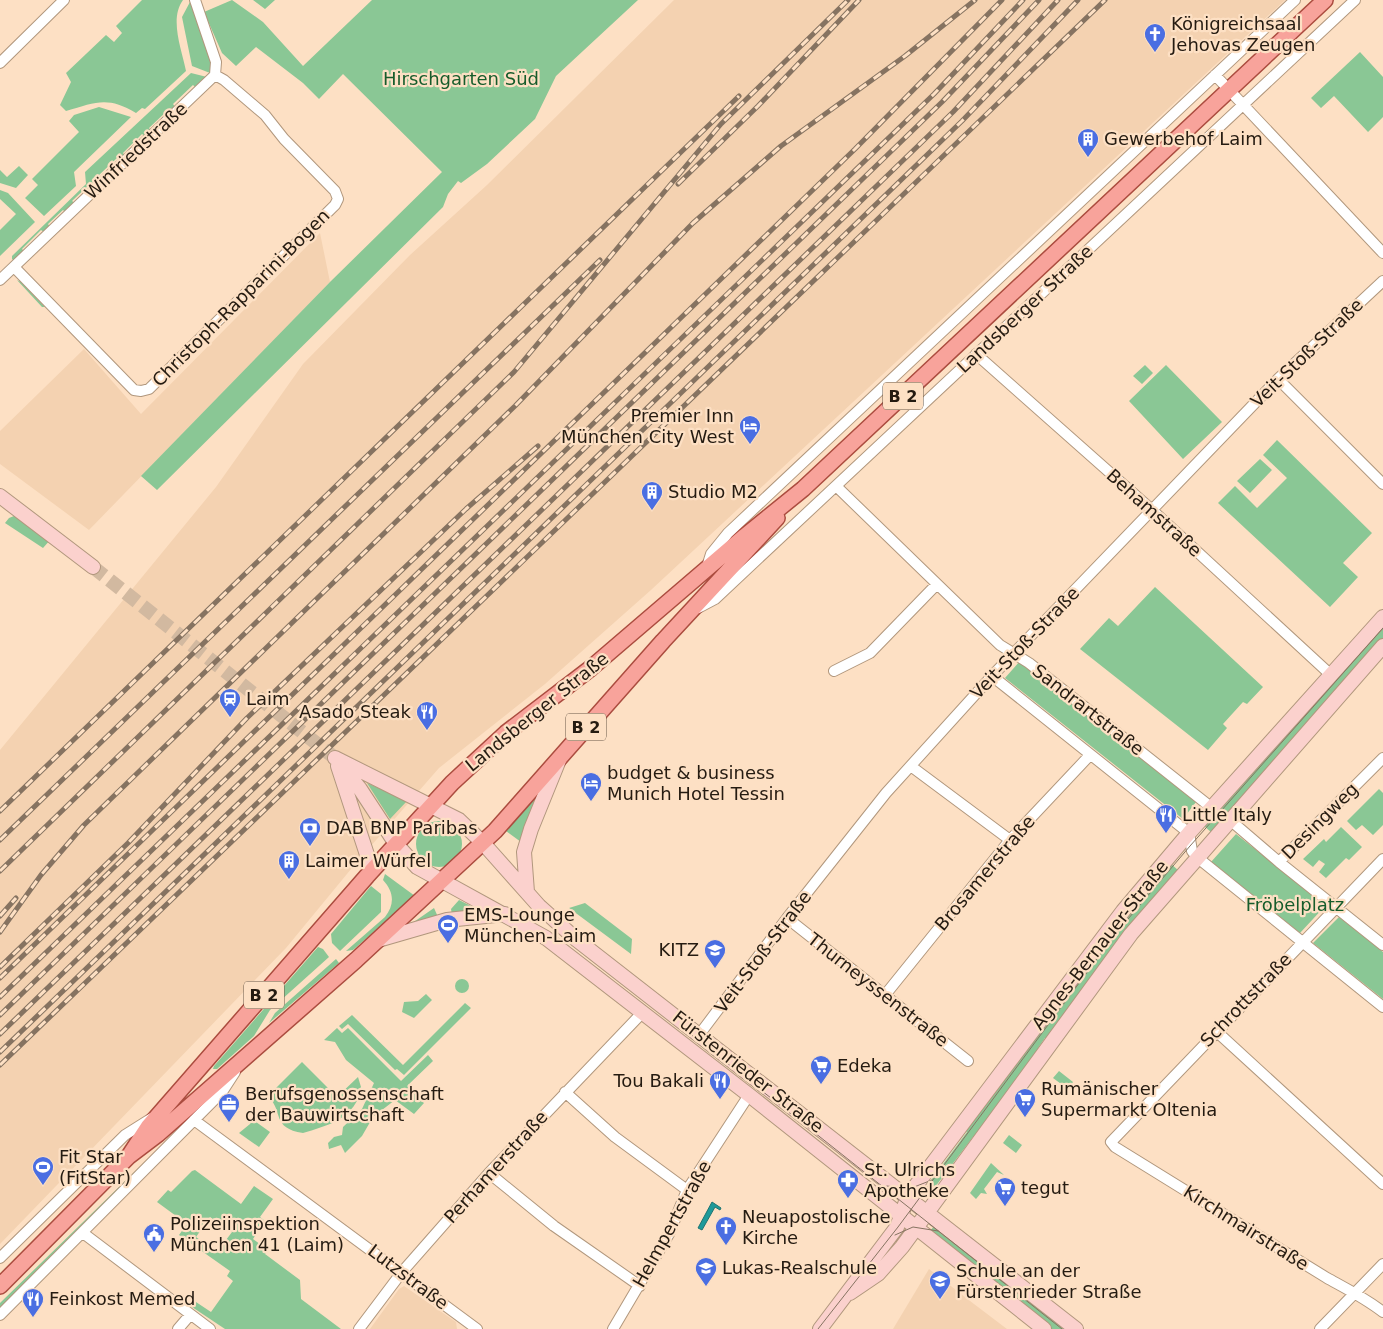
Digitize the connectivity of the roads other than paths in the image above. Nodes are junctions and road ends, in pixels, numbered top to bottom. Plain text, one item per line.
1 (64, 0) edge
2 (195, 0) edge
3 (1295, 0) edge
4 (1325, 0) edge
5 (1355, 0) edge
6 (2, 58) edge
7 (215, 75) junction
8 (1215, 75) junction
9 (1229, 90) junction
10 (1243, 105) junction
11 (1383, 253) edge
12 (14, 267) junction
13 (0, 280) edge
14 (1383, 281) edge
15 (972, 305) junction
16 (985, 319) junction
17 (976, 354) junction
18 (1278, 379) junction
19 (808, 460) junction
20 (820, 472) junction
21 (1383, 484) edge
22 (836, 486) junction
23 (802, 489) junction
24 (0, 496) edge
25 (1152, 510) junction
26 (93, 567) tunnel mouth
27 (706, 571) junction
28 (937, 584) junction
29 (690, 612) junction
30 (1383, 617) edge
31 (1383, 646) edge
32 (1014, 654) junction
33 (834, 671) dead end
34 (1331, 675) junction
35 (992, 676) junction
36 (1090, 755) junction
37 (560, 756) junction
38 (335, 758) junction
39 (1383, 758) edge
40 (912, 766) junction
41 (431, 805) junction
42 (1212, 808) junction
43 (1230, 820) junction
44 (1189, 833) junction
45 (1010, 840) junction
46 (483, 843) junction
47 (396, 844) junction
48 (1198, 858) junction
49 (1383, 859) edge
50 (1278, 862) junction
51 (372, 870) junction
52 (442, 881) junction
53 (527, 892) junction
54 (1336, 907) junction
55 (505, 914) junction
56 (787, 918) junction
57 (378, 940) junction
58 (1301, 942) junction
59 (1383, 945) edge
60 (885, 995) junction
61 (1383, 1007) edge
62 (642, 1013) junction
63 (1216, 1031) junction
64 (700, 1035) junction
65 (247, 1054) junction
66 (968, 1061) dead end
67 (565, 1092) junction
68 (749, 1095) junction
69 (161, 1112) junction
70 (194, 1120) junction
71 (1111, 1142) joint
72 (129, 1156) junction
73 (489, 1173) junction
74 (1383, 1184) edge
75 (687, 1190) junction
76 (908, 1196) junction
77 (928, 1213) junction
78 (902, 1216) junction
79 (916, 1228) junction
80 (83, 1233) junction
81 (0, 1258) edge
82 (1383, 1264) edge
83 (402, 1272) junction
84 (0, 1286) edge
85 (640, 1286) junction
86 (1354, 1293) junction
87 (847, 1294) junction
88 (1383, 1312) edge
89 (190, 1315) junction
90 (0, 1316) edge
91 (472, 1328) edge
92 (178, 1329) edge
93 (210, 1329) edge
94 (359, 1329) edge
95 (613, 1329) edge
96 (820, 1329) edge
97 (1044, 1329) edge
98 (1076, 1329) edge
99 (1320, 1329) edge

1 - 6 street
2 - 7 street
3 - 8 street, Landsberger Straße
4 - 9 main road, Landsberger Straße / B 2
5 - 10 street, Landsberger Straße
7 - 12 street, Winfriedstraße
7 - 12 street, Christoph-Rapparini-Bogen
8 - 9 street
8 - 15 street, Landsberger Straße
9 - 10 street
9 - 16 main road, Landsberger Straße / B 2
10 - 11 street
10 - 17 street, Landsberger Straße
12 - 13 street, Winfriedstraße
14 - 18 street, Veit-Stoß-Straße
15 - 16 street
15 - 19 street, Landsberger Straße
16 - 20 main road, Landsberger Straße / B 2
17 - 22 street, Landsberger Straße
17 - 25 street, Behamstraße
18 - 21 street
18 - 25 street, Veit-Stoß-Straße
19 - 20 street
19 - 27 street, Landsberger Straße
20 - 23 main road, Landsberger Straße / B 2
22 - 28 street, Sandrartstraße
22 - 29 street, Landsberger Straße
23 - 27 main road, Landsberger Straße / B 2
23 - 29 main road, Landsberger Straße / B 2
24 - 26 main road
25 - 32 street, Veit-Stoß-Straße
25 - 34 street, Behamstraße
27 - 41 main road, Landsberger Straße / B 2
28 - 32 street, Sandrartstraße
28 - 33 street
29 - 37 main road, Landsberger Straße / B 2
30 - 34 main road, Agnes-Bernauer-Straße
31 - 43 main road, Agnes-Bernauer-Straße
32 - 35 street, Veit-Stoß-Straße
32 - 42 street, Sandrartstraße
34 - 42 main road, Agnes-Bernauer-Straße
35 - 36 street, Sandrartstraße
35 - 40 street, Veit-Stoß-Straße
36 - 44 street, Sandrartstraße
36 - 45 street, Brosamerstraße
37 - 46 main road, Landsberger Straße / B 2
37 - 53 main road
38 - 41 main road, Fürstenrieder Straße
38 - 47 main road, Fürstenrieder Straße
38 - 51 main road
39 - 50 street, Desingweg
40 - 45 street
40 - 56 street, Veit-Stoß-Straße
41 - 46 main road, Fürstenrieder Straße
41 - 47 main road, Landsberger Straße / B 2
42 - 44 main road, Agnes-Bernauer-Straße
43 - 48 main road, Agnes-Bernauer-Straße
43 - 50 street
44 - 48 street
44 - 76 main road, Agnes-Bernauer-Straße
45 - 60 street, Brosamerstraße
46 - 52 main road, Landsberger Straße / B 2
46 - 53 main road, Fürstenrieder Straße
47 - 51 main road, Landsberger Straße / B 2
47 - 52 main road, Fürstenrieder Straße
48 - 58 street
48 - 77 main road, Agnes-Bernauer-Straße
49 - 54 street, Schrottstraße
50 - 54 street
51 - 69 main road, Landsberger Straße / B 2
52 - 55 main road, Fürstenrieder Straße
52 - 57 main road, Landsberger Straße / B 2
53 - 64 main road, Fürstenrieder Straße
54 - 58 street, Schrottstraße
54 - 59 street
55 - 57 main road
55 - 62 main road, Fürstenrieder Straße
56 - 60 street, Thurneyssenstraße
56 - 64 street, Veit-Stoß-Straße
57 - 65 main road, Landsberger Straße / B 2
58 - 61 street
58 - 63 street, Schrottstraße
60 - 66 street, Thurneyssenstraße
62 - 67 street, Perhamerstraße
62 - 68 main road, Fürstenrieder Straße
63 - 71 street, Schrottstraße
63 - 74 street
64 - 76 main road, Fürstenrieder Straße
65 - 70 street, Landsberger Straße
65 - 72 main road, Landsberger Straße / B 2
67 - 73 street, Perhamerstraße
67 - 75 street
68 - 75 street, Helmpertstraße
68 - 78 main road, Fürstenrieder Straße
69 - 72 main road, Landsberger Straße / B 2
69 - 81 street, Landsberger Straße
70 - 80 street, Landsberger Straße
70 - 83 street, Lutzstraße
71 - 86 street, Kirchmairstraße
72 - 84 main road, Landsberger Straße / B 2
73 - 83 street, Perhamerstraße
73 - 85 street
75 - 85 street, Helmpertstraße
76 - 77 main road, Fürstenrieder Straße
76 - 78 main road, Agnes-Bernauer-Straße
77 - 79 main road, Agnes-Bernauer-Straße
77 - 98 main road, Fürstenrieder Straße
78 - 79 main road, Fürstenrieder Straße
78 - 87 main road, Agnes-Bernauer-Straße
79 - 87 main road, Agnes-Bernauer-Straße
79 - 97 main road, Fürstenrieder Straße
80 - 89 street
80 - 90 street, Landsberger Straße
82 - 86 street
83 - 91 street, Lutzstraße
83 - 94 street, Perhamerstraße
85 - 95 street, Helmpertstraße
86 - 88 street, Kirchmairstraße
86 - 99 street
87 - 96 main road, Agnes-Bernauer-Straße
89 - 92 street
89 - 93 street

